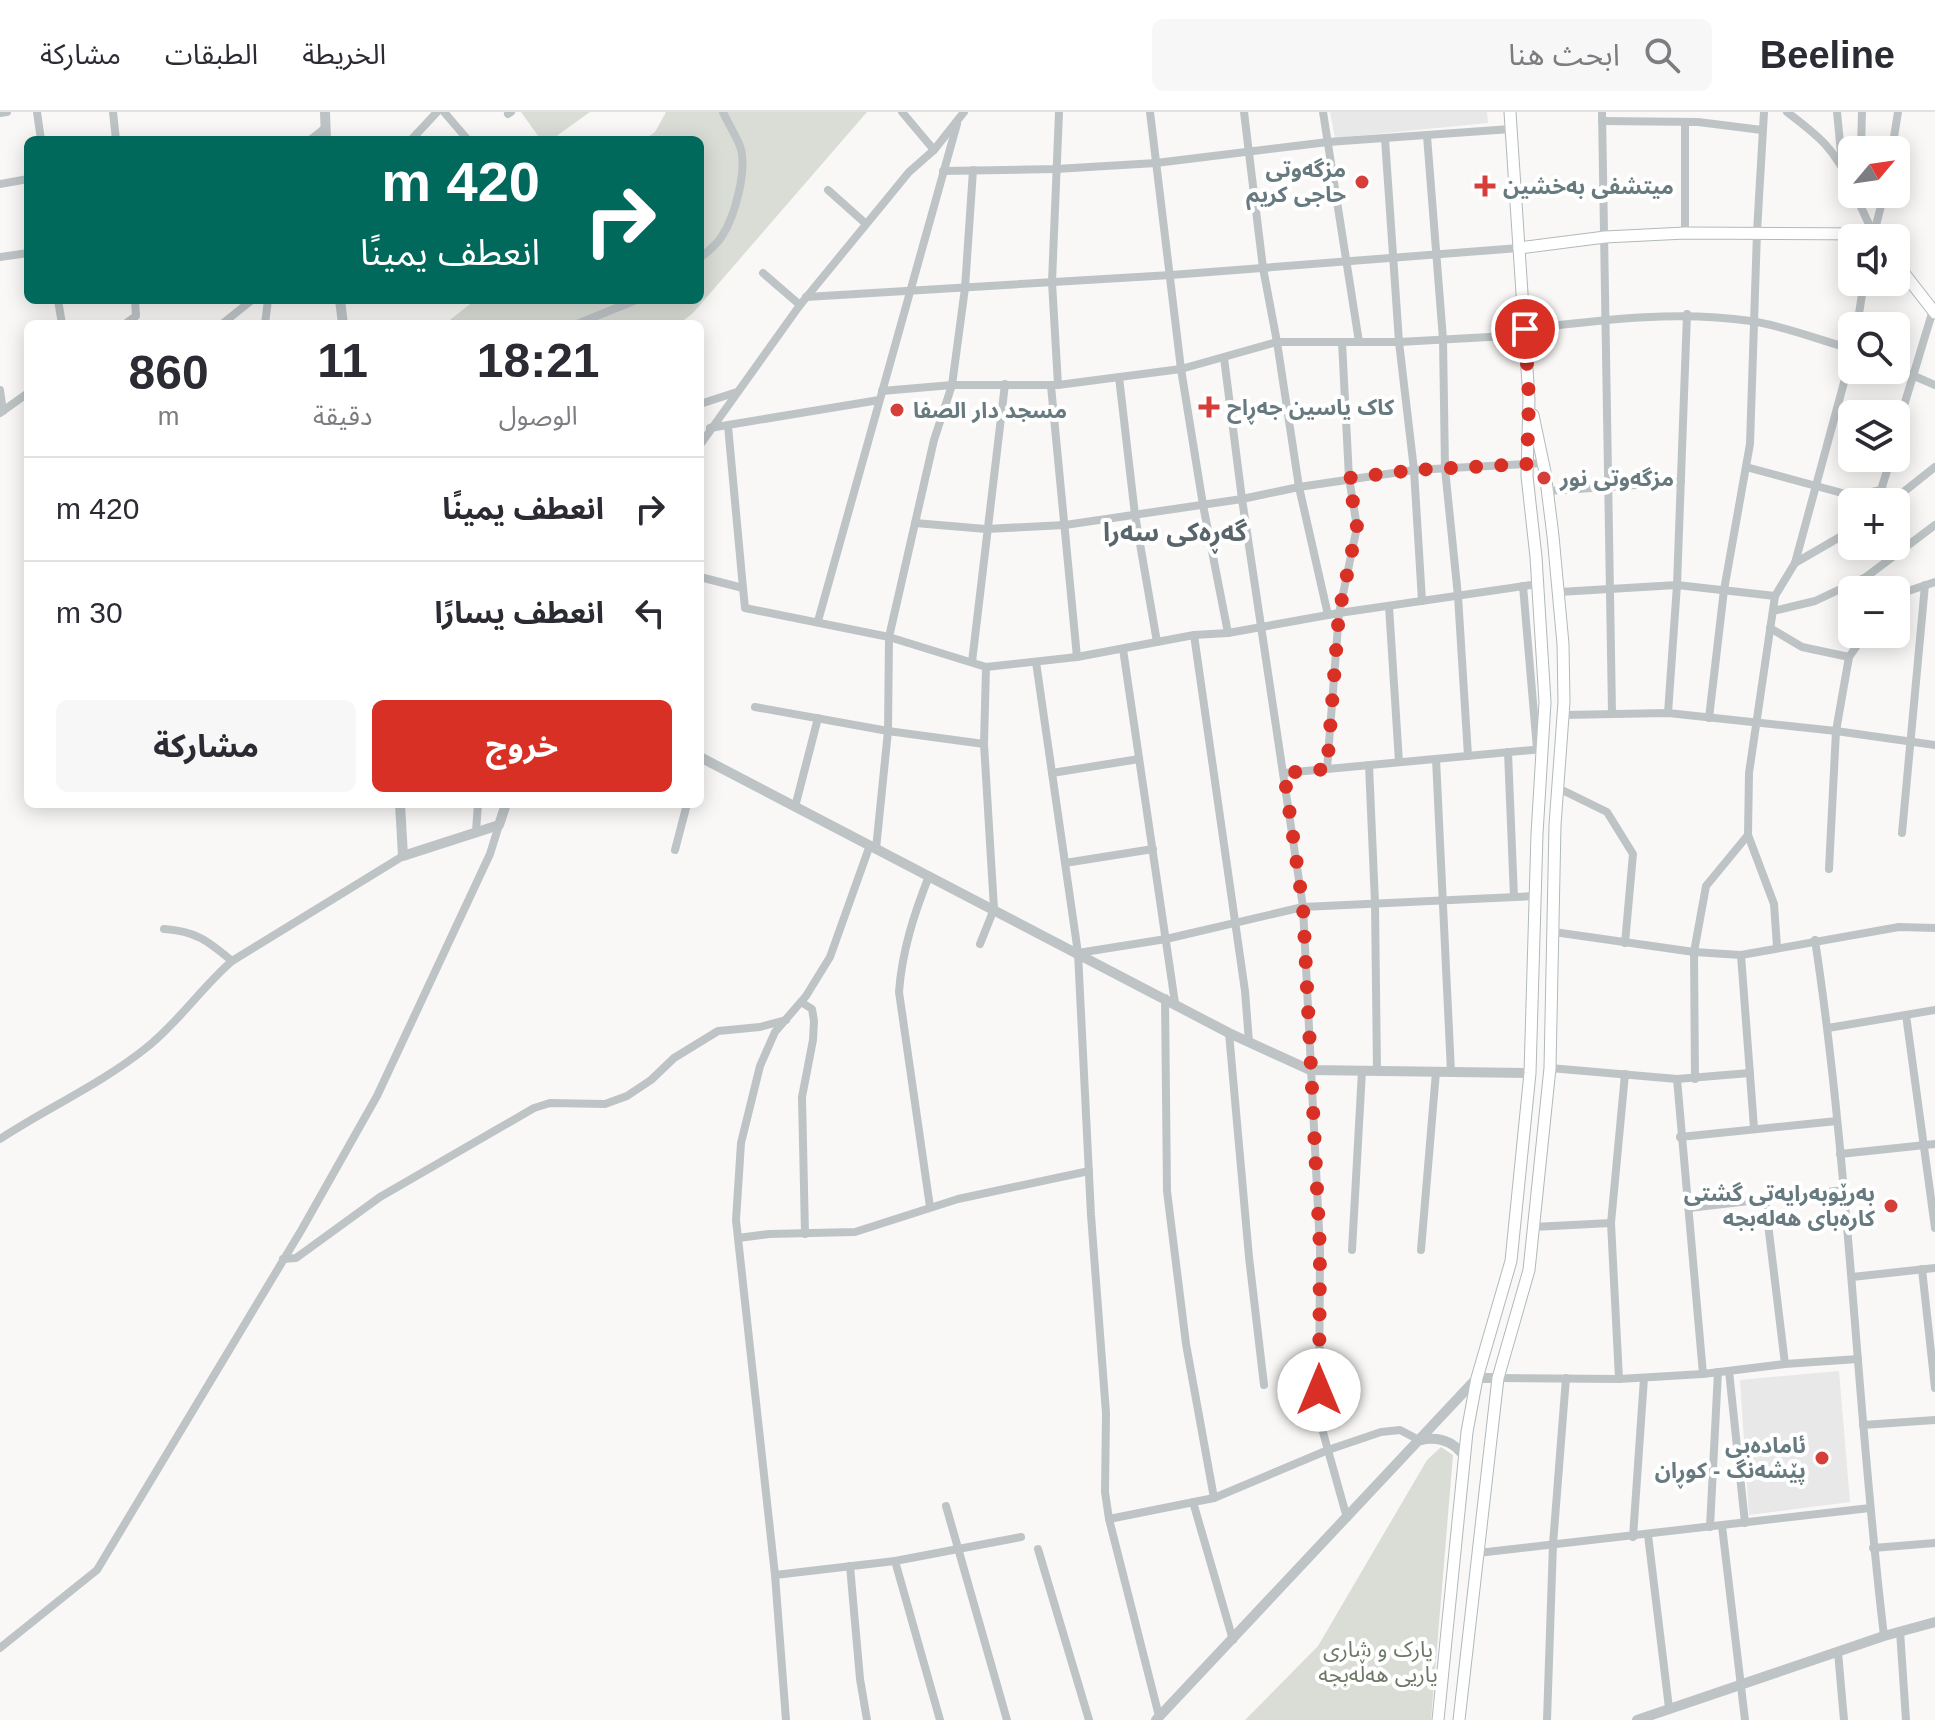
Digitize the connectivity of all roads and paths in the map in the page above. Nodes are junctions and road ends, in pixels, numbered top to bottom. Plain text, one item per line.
1 (7, 112) edge
2 (37, 112) edge
3 (113, 112) edge
4 (437, 112) edge
5 (444, 112) edge
6 (723, 112) edge
7 (902, 112) edge
8 (964, 112) edge
9 (1059, 112) edge
10 (1150, 112) edge
11 (1244, 112) edge
12 (1323, 112) edge
13 (1510, 112) edge
14 (1764, 112) edge
15 (1787, 112) edge
16 (1837, 112) edge
17 (1862, 112) edge
18 (1898, 112) edge
19 (0, 113) edge
20 (1602, 117) edge
21 (327, 118) edge
22 (1685, 122) junction
23 (957, 124) junction
24 (1511, 129) junction
25 (1762, 130) junction
26 (40, 136) edge
27 (116, 136) edge
28 (313, 136) edge
29 (415, 136) edge
30 (465, 136) edge
31 (1427, 136) junction
32 (1839, 136) edge
33 (1861, 136) edge
34 (1894, 136) edge
35 (1385, 139) junction
36 (1328, 142) junction
37 (934, 150) junction
38 (1249, 154) junction
39 (1838, 161) edge
40 (1156, 163) junction
41 (1056, 169) junction
42 (973, 170) junction
43 (943, 171) junction
44 (24, 180) edge
45 (0, 184) edge
46 (828, 190) dead end
47 (865, 223) junction
48 (1757, 232) junction
49 (1685, 233) junction
50 (1838, 235) edge
51 (1605, 237) junction
52 (1519, 248) junction
53 (24, 254) edge
54 (704, 254) edge
55 (1436, 255) junction
56 (0, 257) edge
57 (1392, 257) junction
58 (1346, 259) junction
59 (1263, 268) junction
60 (763, 273) dead end
61 (1171, 275) junction
62 (1910, 281) edge
63 (1052, 282) junction
64 (965, 288) junction
65 (909, 292) junction
66 (803, 301) junction
67 (247, 304) edge
68 (626, 304) edge
69 (1934, 312) edge
70 (1687, 314) junction
71 (227, 320) edge
72 (587, 320) edge
73 (1606, 320) junction
74 (1755, 322) junction
75 (1525, 332) junction
76 (1443, 339) junction
77 (1277, 342) junction
78 (1342, 342) junction
79 (1359, 342) junction
80 (1399, 342) junction
81 (1838, 347) edge
82 (1224, 358) junction
83 (1181, 369) junction
84 (1910, 374) edge
85 (1913, 375) junction
86 (1119, 377) junction
87 (1005, 384) junction
88 (1843, 384) edge
89 (952, 385) junction
90 (1055, 385) junction
91 (1935, 385) edge
92 (0, 390) edge
93 (738, 391) junction
94 (24, 396) edge
95 (881, 396) junction
96 (1529, 399) junction
97 (704, 400) edge
98 (1906, 400) edge
99 (1, 412) edge
100 (728, 426) junction
101 (710, 428) junction
102 (704, 438) edge
103 (1543, 463) junction
104 (1527, 464) junction
105 (1746, 467) junction
106 (1935, 467) edge
107 (1445, 469) junction
108 (1414, 470) junction
109 (1349, 478) junction
110 (1681, 482) junction
111 (1817, 485) junction
112 (1610, 486) junction
113 (1299, 487) junction
114 (1909, 488) edge
115 (1547, 491) junction
116 (1838, 491) edge
117 (1242, 499) junction
118 (1203, 505) junction
119 (1135, 515) junction
120 (915, 523) junction
121 (1065, 525) junction
122 (1935, 525) edge
123 (986, 529) junction
124 (1838, 538) edge
125 (1795, 563) junction
126 (1867, 576) edge
127 (704, 578) edge
128 (1935, 582) edge
129 (1538, 584) junction
130 (1677, 585) junction
131 (1925, 585) junction
132 (1523, 586) junction
133 (743, 588) junction
134 (1611, 589) junction
135 (1724, 590) junction
136 (1838, 590) edge
137 (1910, 590) edge
138 (1559, 592) junction
139 (1458, 596) junction
140 (1775, 596) junction
141 (1422, 601) junction
142 (1389, 606) junction
143 (1773, 611) junction
144 (1339, 613) junction
145 (1328, 615) junction
146 (818, 621) junction
147 (1263, 627) junction
148 (1770, 628) junction
149 (1228, 633) junction
150 (1194, 635) junction
151 (889, 637) junction
152 (1157, 642) junction
153 (1855, 648) edge
154 (1123, 649) junction
155 (1077, 657) junction
156 (1849, 657) junction
157 (972, 662) junction
158 (1036, 662) junction
159 (986, 667) junction
160 (755, 707) dead end
161 (1612, 713) junction
162 (1668, 713) junction
163 (1563, 715) junction
164 (818, 718) junction
165 (1709, 718) junction
166 (1755, 722) junction
167 (888, 731) junction
168 (1836, 731) junction
169 (1910, 741) junction
170 (984, 744) junction
171 (1935, 745) edge
172 (1540, 749) junction
173 (1508, 752) junction
174 (1468, 756) junction
175 (704, 759) edge
176 (1139, 759) junction
177 (1436, 759) junction
178 (1399, 762) junction
179 (1369, 765) junction
180 (1327, 769) junction
181 (1052, 773) junction
182 (1284, 773) junction
183 (1558, 788) junction
184 (795, 807) junction
185 (400, 808) edge
186 (478, 808) edge
187 (505, 808) edge
188 (686, 808) edge
189 (499, 825) junction
190 (476, 831) junction
191 (1902, 833) dead end
192 (1748, 835) junction
193 (873, 847) junction
194 (1153, 849) junction
195 (675, 850) dead end
196 (403, 856) junction
197 (1065, 863) junction
198 (1829, 869) dead end
199 (929, 876) junction
200 (1535, 896) junction
201 (1514, 897) junction
202 (1444, 900) junction
203 (1375, 903) junction
204 (1303, 907) junction
205 (994, 909) junction
206 (1236, 923) junction
207 (1935, 928) edge
208 (164, 929) dead end
209 (1554, 932) junction
210 (1166, 939) junction
211 (1815, 940) junction
212 (1625, 943) junction
213 (980, 944) dead end
214 (1777, 947) junction
215 (1535, 951) junction
216 (1554, 951) junction
217 (1694, 952) junction
218 (1078, 953) junction
219 (1741, 955) junction
220 (232, 961) junction
221 (1170, 1001) junction
222 (801, 1002) junction
223 (1935, 1010) edge
224 (1906, 1015) junction
225 (786, 1020) junction
226 (1828, 1028) junction
227 (1229, 1033) junction
228 (1249, 1042) junction
229 (1550, 1068) junction
230 (1310, 1070) junction
231 (1362, 1071) junction
232 (1377, 1071) junction
233 (1436, 1072) junction
234 (1451, 1072) junction
235 (1530, 1073) junction
236 (1750, 1073) junction
237 (1625, 1074) junction
238 (1677, 1079) junction
239 (1695, 1079) junction
240 (1837, 1121) junction
241 (1754, 1128) junction
242 (1680, 1137) junction
243 (0, 1139) edge
244 (1935, 1144) edge
245 (1924, 1145) junction
246 (1840, 1154) junction
247 (1089, 1171) junction
248 (1844, 1190) junction
249 (1765, 1199) junction
250 (930, 1207) junction
251 (1689, 1208) junction
252 (1611, 1223) junction
253 (1533, 1227) junction
254 (1935, 1228) edge
255 (805, 1234) junction
256 (738, 1238) junction
257 (1352, 1250) dead end
258 (1421, 1250) dead end
259 (283, 1259) junction
260 (1935, 1268) edge
261 (1922, 1269) junction
262 (1852, 1277) junction
263 (1933, 1347) edge
264 (1858, 1359) junction
265 (1785, 1364) junction
266 (1729, 1371) junction
267 (1718, 1372) junction
268 (1703, 1374) junction
269 (1477, 1378) junction
270 (1498, 1378) junction
271 (1566, 1378) junction
272 (1644, 1378) junction
273 (1619, 1379) junction
274 (1264, 1385) dead end
275 (1935, 1388) edge
276 (1935, 1420) edge
277 (1863, 1425) junction
278 (1419, 1440) junction
279 (1328, 1450) junction
280 (1464, 1456) junction
281 (1214, 1498) junction
282 (1193, 1502) junction
283 (946, 1506) dead end
284 (1870, 1508) junction
285 (1347, 1518) junction
286 (1109, 1519) junction
287 (1745, 1523) junction
288 (1722, 1526) junction
289 (1710, 1527) junction
290 (1648, 1535) junction
291 (1021, 1537) dead end
292 (1633, 1537) junction
293 (1935, 1543) edge
294 (1553, 1544) junction
295 (1873, 1548) junction
296 (1038, 1549) dead end
297 (958, 1550) junction
298 (1478, 1553) junction
299 (895, 1561) junction
300 (850, 1566) junction
301 (775, 1575) junction
302 (1935, 1622) edge
303 (1900, 1631) junction
304 (1884, 1636) junction
305 (1233, 1640) junction
306 (0, 1648) edge
307 (1838, 1652) junction
308 (1741, 1684) junction
309 (1669, 1708) junction
310 (1158, 1718) edge
311 (786, 1720) edge
312 (867, 1720) edge
313 (940, 1720) edge
314 (1007, 1720) edge
315 (1089, 1720) edge
316 (1438, 1720) edge
317 (1459, 1720) edge
318 (1547, 1720) edge
319 (1637, 1720) edge
320 (1745, 1720) edge
321 (1844, 1720) edge
322 (1906, 1720) edge

1 - 19 street
2 - 26 street
3 - 27 street
4 - 29 street
5 - 30 street
6 - 54 street
7 - 37 street
8 - 23 street
9 - 41 street
10 - 40 street
11 - 38 street
12 - 36 street
13 - 24 main road
14 - 25 street
15 - 39 street
16 - 32 street
17 - 33 street
18 - 34 street
20 - 22 street
20 - 51 street
21 - 28 street
22 - 25 street
22 - 49 street
23 - 37 street
23 - 43 street
24 - 31 street
24 - 52 main road
25 - 48 street
31 - 35 street
31 - 55 street
35 - 36 street
35 - 57 street
36 - 38 street
36 - 58 street
37 - 47 street
38 - 40 street
38 - 59 street
40 - 41 street
40 - 61 street
41 - 42 street
41 - 63 street
42 - 43 street
42 - 64 street
43 - 65 street
44 - 45 street
46 - 47 street
47 - 66 street
48 - 49 main road
48 - 50 main road
48 - 74 street
49 - 51 main road
51 - 52 main road
51 - 73 street
52 - 55 street
52 - 75 main road
53 - 56 street
55 - 57 street
55 - 76 street
57 - 58 street
57 - 80 street
58 - 59 street
58 - 79 street
59 - 61 street
59 - 77 street
60 - 66 street
61 - 63 street
61 - 83 street
62 - 69 main road
63 - 64 street
63 - 90 street
64 - 65 street
64 - 89 street
65 - 66 street
65 - 95 street
66 - 93 street
67 - 71 street
68 - 72 street
69 - 85 street
70 - 73 street
70 - 74 street
70 - 110 street
73 - 75 street
73 - 112 street
74 - 81 street
74 - 105 street
75 - 76 street
75 - 96 main road
76 - 80 street
76 - 107 street
77 - 78 street
77 - 82 street
77 - 113 street
78 - 79 street
78 - 109 street
79 - 80 street
80 - 108 street
82 - 83 street
82 - 117 street
83 - 86 street
83 - 118 street
84 - 85 street
85 - 91 street
85 - 98 street
86 - 90 street
86 - 119 street
87 - 89 street
87 - 90 street
87 - 123 street
88 - 111 street
89 - 95 street
89 - 120 street
90 - 121 street
92 - 99 street
93 - 97 street
93 - 101 street
94 - 99 street
95 - 100 street
95 - 146 street
96 - 103 main road
96 - 104 main road
100 - 101 street
100 - 133 street
101 - 102 street
103 - 104 street
103 - 115 main road
104 - 107 street
104 - 129 main road
105 - 111 street
105 - 135 street
106 - 114 street
107 - 108 street
107 - 139 street
108 - 109 street
108 - 141 street
109 - 113 street
109 - 144 street
110 - 112 street
110 - 130 street
111 - 116 street
111 - 125 street
112 - 115 street
112 - 134 street
113 - 117 street
113 - 145 street
115 - 138 main road
117 - 118 street
117 - 147 street
118 - 119 street
118 - 149 street
119 - 121 street
119 - 152 street
120 - 123 street
120 - 151 street
121 - 123 street
121 - 155 street
122 - 126 street
123 - 157 street
124 - 125 street
125 - 140 street
127 - 133 street
128 - 131 street
129 - 132 street
129 - 172 main road
130 - 134 street
130 - 135 street
130 - 162 street
131 - 137 street
131 - 169 street
132 - 139 street
132 - 172 street
133 - 146 street
134 - 138 street
134 - 161 street
135 - 140 street
135 - 165 street
136 - 143 street
138 - 163 main road
139 - 141 street
139 - 174 street
140 - 143 street
141 - 142 street
142 - 144 street
142 - 178 street
143 - 148 street
144 - 145 street
144 - 180 street
145 - 147 street
146 - 151 street
147 - 149 street
147 - 182 street
148 - 156 street
148 - 166 street
149 - 150 street
150 - 152 street
150 - 206 street
151 - 157 street
151 - 167 street
152 - 154 street
153 - 156 street
154 - 155 street
154 - 176 street
155 - 158 street
156 - 168 street
157 - 159 street
158 - 159 street
158 - 181 street
159 - 170 street
160 - 164 street
161 - 162 street
161 - 163 street
162 - 165 street
163 - 183 main road
164 - 167 street
164 - 184 street
165 - 166 street
166 - 168 street
166 - 192 street
167 - 170 street
167 - 193 street
168 - 169 street
168 - 198 street
169 - 171 street
169 - 191 street
170 - 205 street
172 - 173 street
172 - 200 main road
173 - 174 street
173 - 201 street
174 - 177 street
175 - 184 street
176 - 181 street
176 - 194 street
177 - 178 street
177 - 202 street
178 - 179 street
179 - 180 street
179 - 203 street
180 - 182 street
181 - 197 street
182 - 204 street
183 - 209 main road
183 - 212 street
184 - 193 street
185 - 196 street
186 - 190 street
187 - 189 street
188 - 195 street
189 - 190 street
189 - 259 street
190 - 196 street
192 - 214 street
192 - 217 street
193 - 199 street
193 - 222 street
194 - 197 street
194 - 210 street
196 - 220 street
197 - 218 street
199 - 205 street
199 - 250 street
200 - 201 street
200 - 215 main road
201 - 202 street
202 - 203 street
202 - 234 street
203 - 204 street
203 - 232 street
204 - 206 street
204 - 230 street
205 - 213 street
205 - 218 street
206 - 210 street
206 - 228 street
207 - 211 street
208 - 220 street
209 - 212 street
209 - 216 main road
210 - 218 street
210 - 221 street
211 - 214 street
211 - 226 street
212 - 217 street
214 - 219 street
215 - 216 main road
215 - 235 main road
216 - 229 main road
217 - 219 street
217 - 239 street
218 - 221 street
218 - 247 street
219 - 236 street
220 - 243 street
221 - 227 street
221 - 281 street
222 - 225 street
222 - 255 street
223 - 224 street
224 - 226 street
224 - 245 street
225 - 256 street
225 - 259 street
226 - 240 street
227 - 228 street
227 - 274 street
228 - 230 street
229 - 237 street
229 - 253 main road
230 - 231 street
230 - 279 street
231 - 232 street
231 - 257 street
232 - 233 street
233 - 234 street
233 - 258 street
234 - 235 street
235 - 269 main road
236 - 239 street
236 - 241 street
237 - 238 street
237 - 252 street
238 - 239 street
238 - 242 street
240 - 241 street
240 - 246 street
241 - 242 street
242 - 251 street
244 - 245 street
245 - 246 street
245 - 254 street
246 - 248 street
247 - 250 street
247 - 286 street
248 - 249 street
248 - 262 street
249 - 251 street
249 - 265 street
250 - 255 street
251 - 268 street
252 - 253 street
252 - 273 street
253 - 270 main road
255 - 256 street
256 - 301 street
259 - 306 street
260 - 261 street
261 - 262 street
261 - 263 street
262 - 264 street
263 - 275 street
264 - 265 street
264 - 277 street
265 - 266 street
266 - 267 street
266 - 287 street
267 - 268 street
267 - 289 street
268 - 272 street
269 - 270 street
269 - 278 street
269 - 280 main road
270 - 271 street
270 - 298 main road
271 - 273 street
271 - 294 street
272 - 273 street
272 - 292 street
276 - 277 street
277 - 284 street
278 - 279 street
278 - 280 street
278 - 285 street
279 - 281 street
279 - 285 street
280 - 316 main road
281 - 282 street
282 - 286 street
282 - 305 street
283 - 297 street
284 - 287 street
284 - 295 street
285 - 305 street
286 - 310 street
287 - 288 street
288 - 289 street
288 - 308 street
289 - 290 street
290 - 292 street
290 - 309 street
291 - 297 street
292 - 294 street
293 - 295 street
294 - 298 street
294 - 318 street
295 - 304 street
296 - 315 street
297 - 299 street
297 - 314 street
298 - 317 main road
299 - 300 street
299 - 313 street
300 - 301 street
300 - 312 street
301 - 311 street
302 - 303 street
303 - 304 street
303 - 322 street
304 - 307 street
305 - 310 street
307 - 308 street
307 - 321 street
308 - 309 street
308 - 320 street
309 - 319 street

